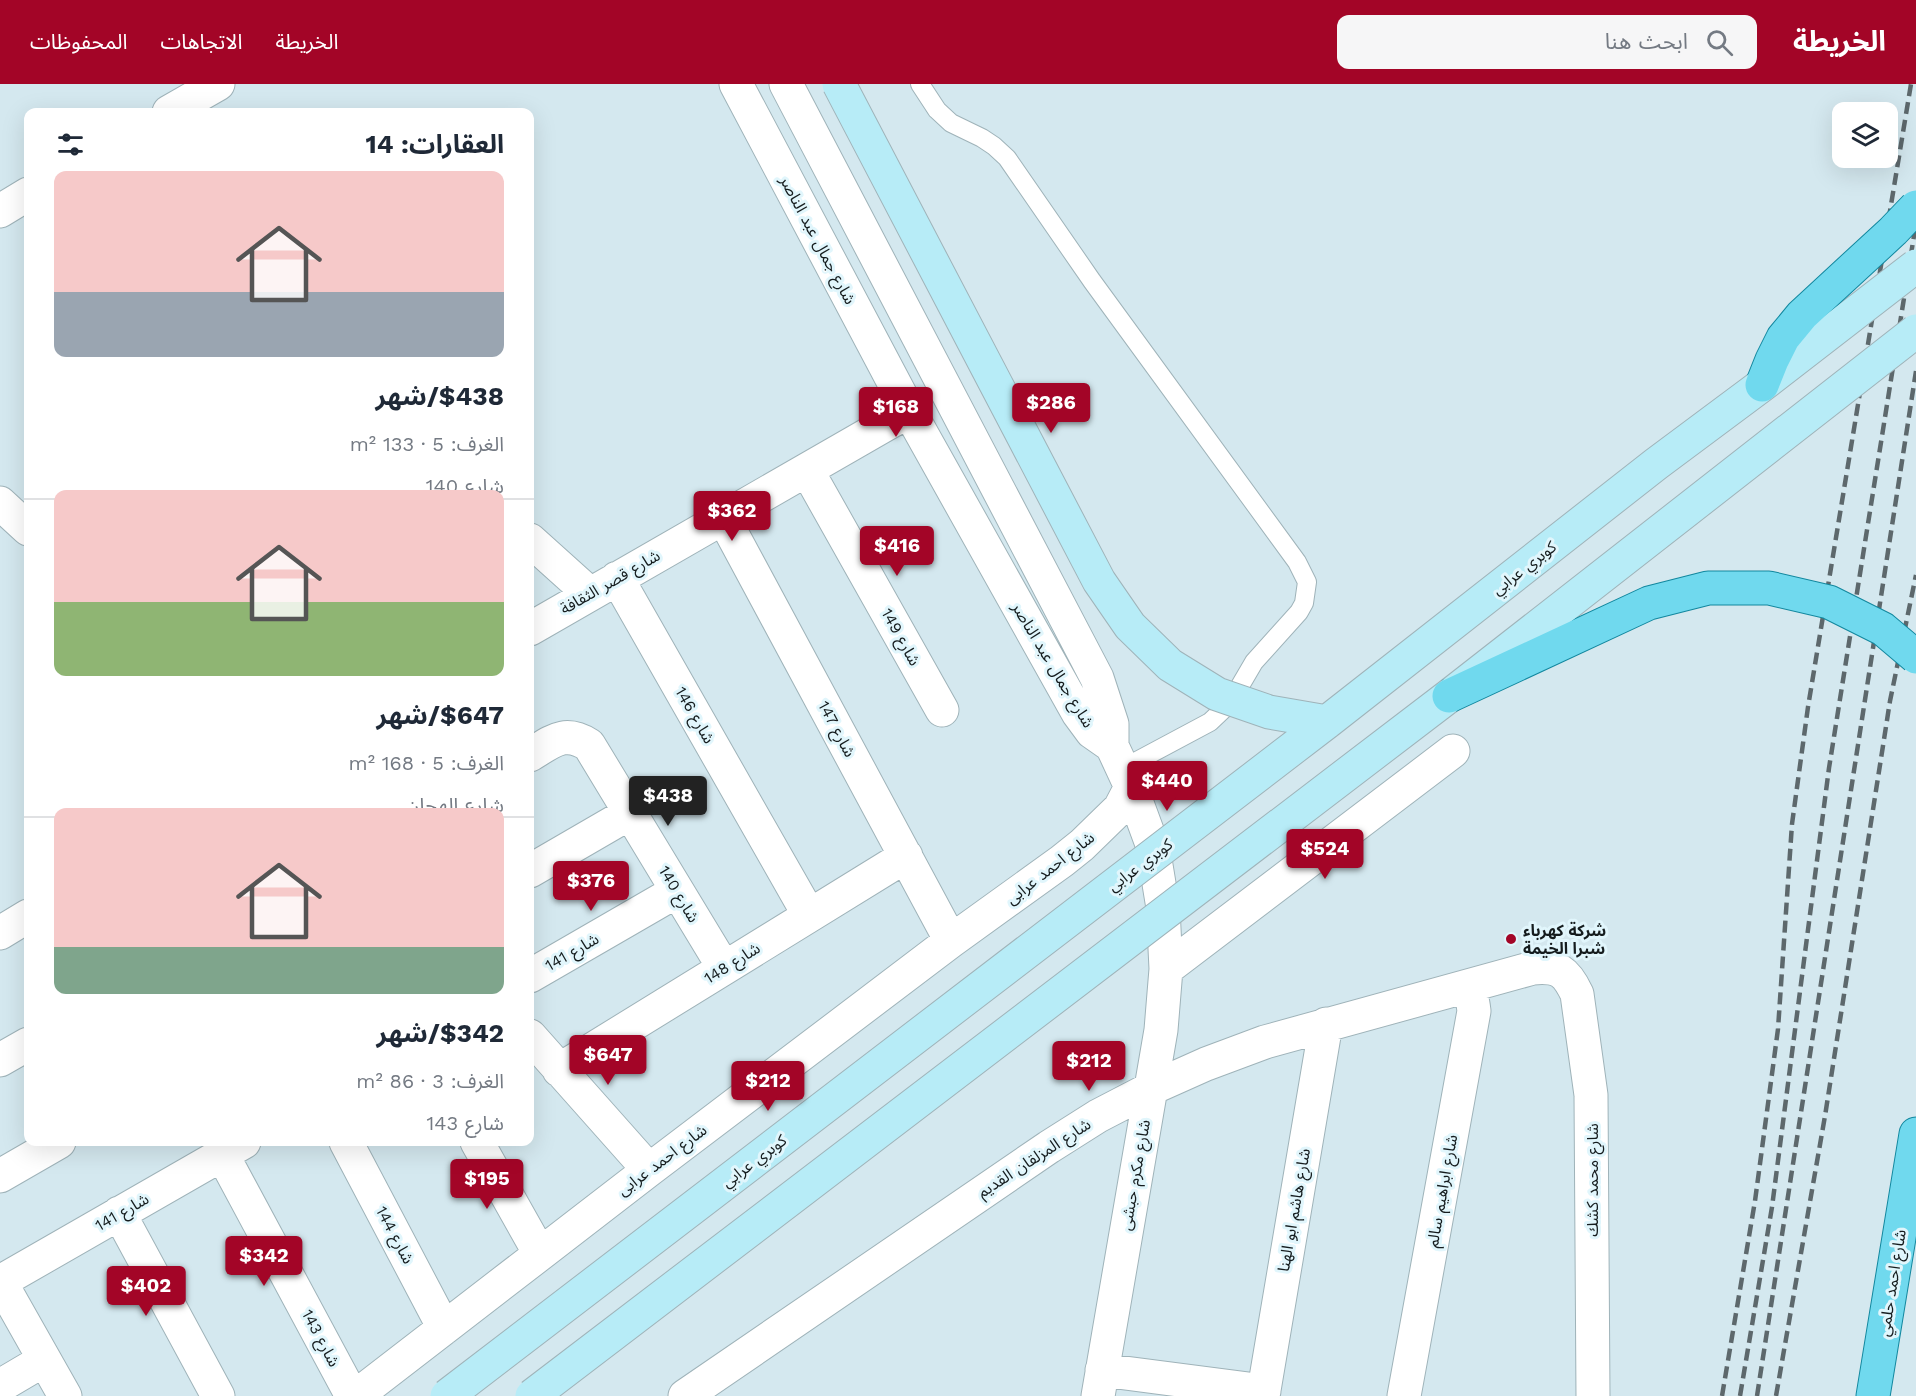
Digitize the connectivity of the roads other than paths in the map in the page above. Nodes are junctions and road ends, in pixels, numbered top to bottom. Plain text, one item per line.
1 (218, 84) edge
2 (736, 84) edge
3 (786, 84) edge
4 (839, 84) edge
5 (920, 84) edge
6 (176, 108) edge
7 (1916, 207) edge
8 (1916, 266) edge
9 (1916, 331) edge
10 (1762, 385) junction
11 (909, 411) junction
12 (807, 470) junction
13 (0, 503) edge
14 (723, 517) junction
15 (24, 525) edge
16 (534, 543) edge
17 (603, 586) junction
18 (534, 627) edge
19 (1916, 657) edge
20 (1449, 696) junction
21 (942, 710) dead end
22 (1327, 722) junction
23 (1453, 751) dead end
24 (534, 753) edge
25 (1122, 767) junction
26 (630, 813) junction
27 (906, 856) junction
28 (534, 869) edge
29 (677, 891) junction
30 (809, 915) junction
31 (24, 918) edge
32 (0, 933) edge
33 (951, 941) junction
34 (724, 968) junction
35 (1166, 969) junction
36 (1561, 970) joint
37 (534, 974) edge
38 (1465, 987) junction
39 (1326, 1024) junction
40 (534, 1041) edge
41 (24, 1046) edge
42 (0, 1060) edge
43 (559, 1070) junction
44 (1150, 1089) junction
45 (1916, 1134) edge
46 (52, 1146) edge
47 (348, 1146) edge
48 (479, 1146) edge
49 (233, 1148) edge
50 (649, 1170) junction
51 (0, 1176) edge
52 (119, 1214) junction
53 (540, 1254) junction
54 (0, 1281) edge
55 (444, 1328) junction
56 (44, 1360) junction
57 (0, 1386) edge
58 (1098, 1389) edge
59 (367, 1392) edge
60 (1263, 1394) edge
61 (65, 1396) edge
62 (218, 1396) edge
63 (447, 1396) edge
64 (532, 1396) edge
65 (685, 1396) edge
66 (1404, 1396) edge
67 (1593, 1396) edge
68 (1873, 1396) edge

1 - 6 street
2 - 11 street, شارع جمال عبد الناصر
3 - 25 street, شارع جمال عبد الناصر
4 - 22 main road, bridge
5 - 25 lane
7 - 10 main road, bridge
8 - 10 main road, كوبري عرابي, bridge
9 - 20 main road, bridge
10 - 22 main road, كوبري عرابي, bridge
11 - 12 street, شارع قصر الثقافة
11 - 25 street, شارع جمال عبد الناصر
12 - 14 street, شارع قصر الثقافة
12 - 21 street, شارع 149
13 - 15 street
14 - 17 street, شارع قصر الثقافة
14 - 27 street, شارع 147
16 - 17 street, شارع 146
17 - 18 street, شارع قصر الثقافة
17 - 30 street, شارع 146
19 - 20 main road, bridge
20 - 64 main road, bridge
22 - 63 main road, كوبري عرابي, bridge
23 - 35 street
24 - 26 street, شارع 140
25 - 33 street, شارع احمد عرابى
25 - 35 street, شارع مكرم حبشى
26 - 28 street
26 - 29 street, شارع 140
27 - 30 street, شارع 148
27 - 33 street, شارع 147
29 - 34 street, شارع 140
29 - 37 street, شارع 141
30 - 34 street, شارع 148
31 - 32 street
33 - 50 street, شارع احمد عرابى
34 - 43 street, شارع 148
35 - 44 street, شارع مكرم حبشى
36 - 38 street, شارع المزلقان القديم
36 - 67 street, شارع محمد كشك
38 - 39 street, شارع المزلقان القديم
38 - 66 street, شارع ابراهيم سالم
39 - 44 street, شارع المزلقان القديم
39 - 60 street, شارع هاشم ابو الهنا
40 - 43 street
41 - 42 street
43 - 50 street
44 - 58 street, شارع مكرم حبشى
44 - 65 street, شارع المزلقان القديم
45 - 68 main road, شارع احمد حلمي
46 - 51 street
47 - 55 street, شارع 144
48 - 53 street
49 - 52 street, شارع 141
49 - 59 street, شارع 143
50 - 53 street, شارع احمد عرابى
52 - 54 street, شارع 141
52 - 62 street
53 - 55 street, شارع احمد عرابى
54 - 56 street
55 - 59 street, شارع احمد عرابى
56 - 57 street
56 - 61 street
58 - 60 street

